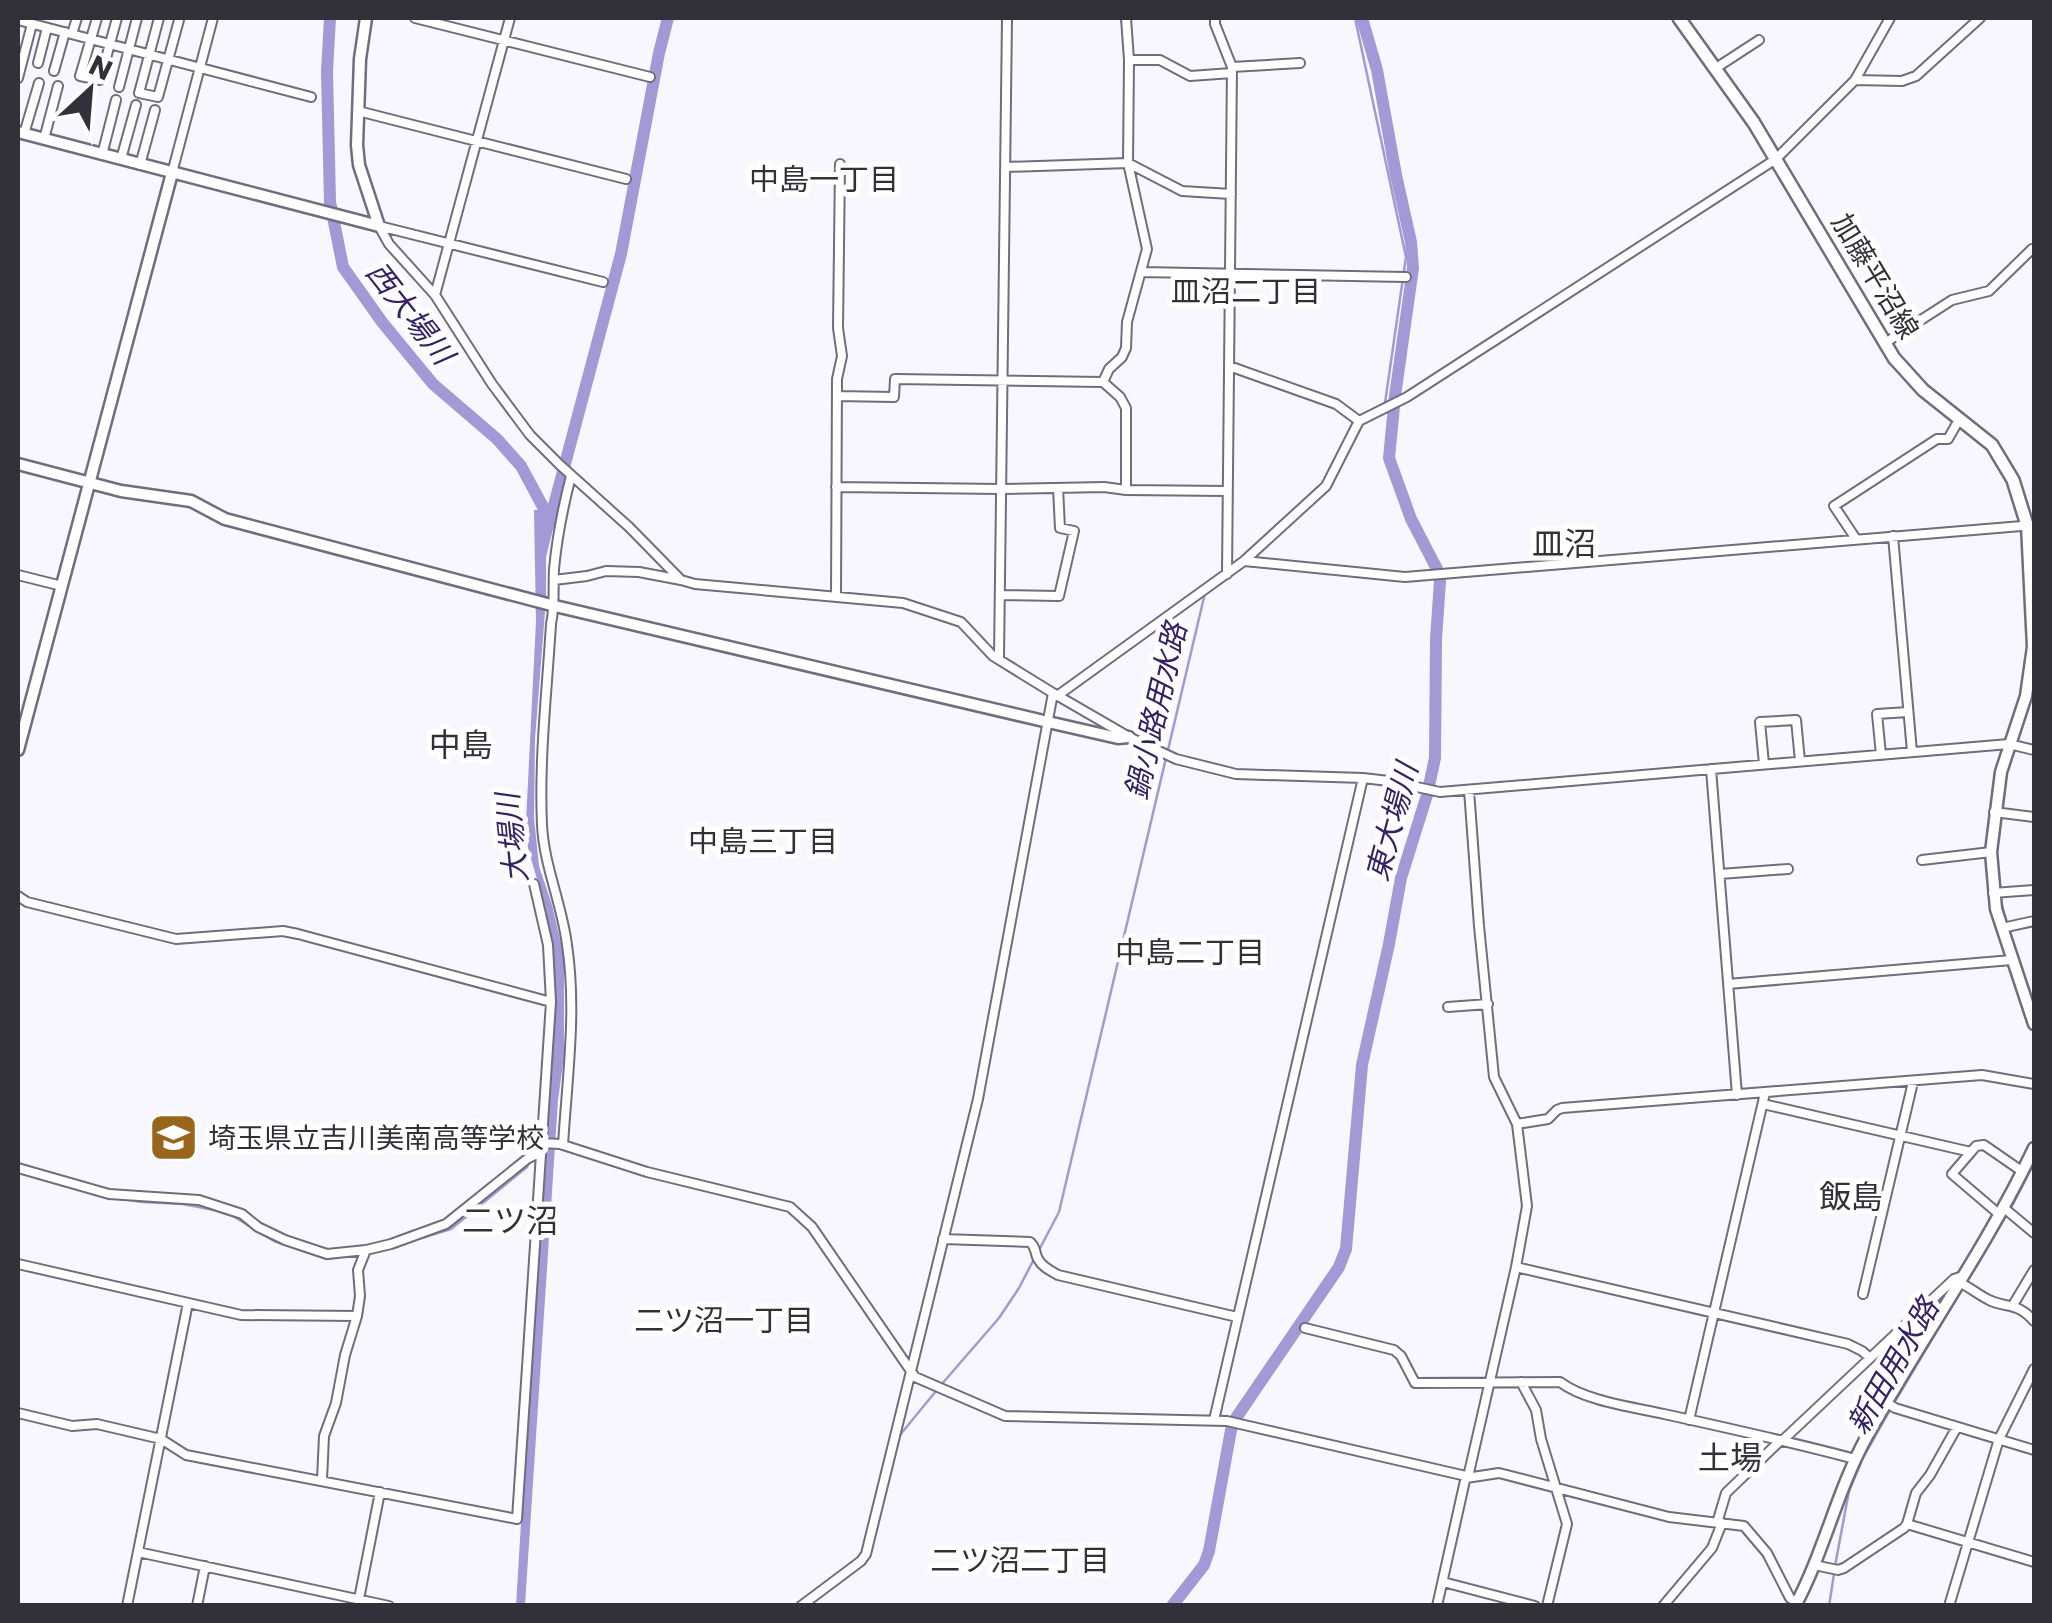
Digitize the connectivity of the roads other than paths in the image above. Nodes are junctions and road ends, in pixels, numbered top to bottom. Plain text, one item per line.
1 (56, 18) edge
2 (77, 18) edge
3 (97, 18) edge
4 (118, 18) edge
5 (137, 18) edge
6 (159, 18) edge
7 (213, 18) edge
8 (366, 18) edge
9 (415, 18) edge
10 (510, 18) edge
11 (1007, 18) edge
12 (1126, 18) edge
13 (1215, 18) edge
14 (1679, 18) edge
15 (1890, 18) edge
16 (1980, 18) edge
17 (18, 20) edge
18 (179, 20) edge
19 (31, 22) edge
20 (50, 28) junction
21 (68, 33) junction
22 (92, 39) junction
23 (504, 40) junction
24 (1759, 40) dead end
25 (110, 44) junction
26 (130, 50) junction
27 (149, 54) junction
28 (169, 60) junction
29 (1129, 60) junction
30 (38, 63) dead end
31 (1300, 63) dead end
32 (200, 68) junction
33 (1716, 68) junction
34 (1232, 70) junction
35 (54, 71) dead end
36 (650, 77) dead end
37 (18, 78) edge
38 (1855, 80) junction
39 (39, 82) dead end
40 (58, 86) dead end
41 (119, 88) dead end
42 (311, 97) dead end
43 (116, 100) dead end
44 (136, 105) dead end
45 (154, 110) dead end
46 (358, 111) junction
47 (21, 133) edge
48 (44, 139) junction
49 (476, 141) junction
50 (102, 155) junction
51 (121, 160) junction
52 (1776, 160) junction
53 (1128, 162) junction
54 (140, 164) junction
55 (840, 164) dead end
56 (1006, 167) junction
57 (172, 173) junction
58 (626, 180) dead end
59 (1231, 194) junction
60 (379, 226) junction
61 (449, 244) junction
62 (2032, 249) edge
63 (1141, 272) junction
64 (1230, 274) junction
65 (1406, 277) dead end
66 (604, 282) dead end
67 (435, 294) junction
68 (1885, 344) junction
69 (1229, 366) junction
70 (1002, 380) junction
71 (1103, 382) junction
72 (837, 396) junction
73 (1960, 418) junction
74 (1359, 421) junction
75 (18, 464) edge
76 (571, 476) junction
77 (89, 483) junction
78 (836, 488) junction
79 (1058, 488) junction
80 (1001, 489) junction
81 (1126, 490) junction
82 (1228, 491) junction
83 (2034, 504) edge
84 (2031, 525) edge
85 (1893, 536) junction
86 (1856, 539) junction
87 (1244, 561) junction
88 (18, 574) edge
89 (1226, 574) junction
90 (554, 580) junction
91 (681, 580) junction
92 (62, 586) junction
93 (1000, 595) junction
94 (836, 597) junction
95 (553, 606) junction
96 (999, 658) junction
97 (1055, 695) junction
98 (1908, 712) junction
99 (1048, 722) junction
100 (1129, 736) junction
101 (2013, 745) junction
102 (18, 750) edge
103 (2034, 750) edge
104 (1912, 752) junction
105 (1881, 755) junction
106 (1800, 761) junction
107 (1764, 764) junction
108 (1711, 769) junction
109 (1364, 778) junction
110 (1469, 790) junction
111 (1999, 813) junction
112 (2034, 816) edge
113 (1991, 852) junction
114 (1922, 860) dead end
115 (1788, 869) dead end
116 (1720, 874) junction
117 (534, 884) dead end
118 (2034, 890) edge
119 (1998, 892) junction
120 (18, 896) edge
121 (2034, 921) edge
122 (2006, 927) junction
123 (2014, 955) junction
124 (1728, 984) junction
125 (551, 1002) junction
126 (1488, 1004) junction
127 (1448, 1007) dead end
128 (2034, 1024) edge
129 (1914, 1082) junction
130 (2034, 1084) edge
131 (1765, 1093) junction
132 (1737, 1095) junction
133 (1763, 1104) junction
134 (1518, 1124) junction
135 (1902, 1137) junction
136 (562, 1145) junction
137 (542, 1146) junction
138 (2034, 1148) edge
139 (1971, 1152) junction
140 (18, 1168) edge
141 (2023, 1172) junction
142 (2006, 1212) junction
143 (2034, 1233) edge
144 (943, 1240) junction
145 (365, 1253) junction
146 (18, 1264) edge
147 (1516, 1267) junction
148 (2034, 1270) edge
149 (1963, 1282) junction
150 (1863, 1294) dead end
151 (188, 1303) junction
152 (2013, 1305) junction
153 (1714, 1314) junction
154 (357, 1316) junction
155 (1237, 1317) junction
156 (2034, 1322) edge
157 (1305, 1328) dead end
158 (1870, 1358) junction
159 (2034, 1369) edge
160 (910, 1372) junction
161 (1489, 1381) junction
162 (1521, 1382) junction
163 (1891, 1405) junction
164 (18, 1413) edge
165 (1214, 1420) junction
166 (1689, 1420) junction
167 (1957, 1427) junction
168 (1999, 1439) junction
169 (161, 1440) junction
170 (1782, 1440) junction
171 (2034, 1450) edge
172 (1856, 1458) junction
173 (1467, 1477) junction
174 (322, 1480) junction
175 (1556, 1490) junction
176 (380, 1492) junction
177 (1720, 1523) junction
178 (1907, 1524) junction
179 (1968, 1542) junction
180 (138, 1552) junction
181 (2034, 1562) edge
182 (1814, 1565) junction
183 (206, 1566) junction
184 (1443, 1582) junction
185 (359, 1599) junction
186 (1796, 1604) edge
187 (127, 1606) edge
188 (197, 1606) edge
189 (389, 1606) edge
190 (801, 1606) edge
191 (1437, 1606) edge
192 (1535, 1606) edge
193 (1547, 1606) edge
194 (1663, 1606) edge
195 (1950, 1606) edge

1 - 20 street
2 - 21 street
3 - 22 street
4 - 25 street
5 - 26 street
6 - 27 street
7 - 32 street
8 - 46 street
9 - 23 street
10 - 23 street
11 - 56 street
12 - 29 street
13 - 34 street
14 - 33 main road, 加藤平沼線
15 - 38 street
16 - 38 street
17 - 19 street
18 - 28 street
19 - 20 street
19 - 37 street
20 - 21 street
20 - 30 street
21 - 22 street
21 - 35 street
22 - 25 street
22 - 25 street
23 - 36 street
23 - 49 street
24 - 33 street
25 - 26 street
26 - 27 street
26 - 41 street
27 - 28 street
27 - 28 street
28 - 32 street
29 - 34 street
29 - 53 street
31 - 34 street
32 - 42 street
32 - 57 street
33 - 52 main road, 加藤平沼線
34 - 59 street
38 - 52 street
39 - 47 street
40 - 48 street
43 - 50 street
44 - 51 street
45 - 54 street
46 - 49 street
46 - 60 street
47 - 48 street
48 - 50 street
49 - 58 street
49 - 61 street
50 - 51 street
51 - 54 street
52 - 68 main road, 加藤平沼線
52 - 74 street
53 - 56 street
53 - 59 street
53 - 63 street
54 - 57 street
55 - 72 street
56 - 70 street
57 - 60 street
57 - 77 street
59 - 64 street
60 - 61 street
60 - 67 street
61 - 66 street
61 - 67 street
62 - 68 street
63 - 64 street
63 - 71 street
64 - 65 street
64 - 69 street
67 - 76 street
68 - 73 main road, 加藤平沼線
69 - 74 street
69 - 82 street
70 - 71 street
70 - 72 street
70 - 80 street
71 - 81 street
72 - 78 street
73 - 84 main road, 加藤平沼線
73 - 86 street
74 - 87 street
75 - 77 street
76 - 90 street
76 - 91 street
77 - 92 street
77 - 95 street
78 - 80 street
78 - 94 street
79 - 80 street
79 - 81 street
79 - 93 street
80 - 93 street
81 - 82 street
82 - 89 street
83 - 84 main road
84 - 85 street
84 - 101 street
85 - 86 street
85 - 98 street
86 - 87 street
87 - 89 street
88 - 92 street
89 - 97 street
90 - 91 street
90 - 95 street
91 - 94 street
92 - 102 street
93 - 96 street
94 - 96 street
95 - 99 street
95 - 136 street
96 - 97 street
97 - 99 street
97 - 100 street
98 - 104 street
98 - 105 street
99 - 100 street
99 - 144 street
100 - 109 street
101 - 103 street
101 - 104 street
101 - 111 street
104 - 105 street
105 - 106 street
106 - 107 street
106 - 107 street
107 - 108 street
108 - 110 street
108 - 116 street
109 - 110 street
109 - 155 street
110 - 126 street
111 - 112 street
111 - 113 street
113 - 114 street
113 - 119 street
115 - 116 street
116 - 124 street
117 - 125 street
118 - 119 street
119 - 122 street
120 - 125 street
121 - 122 street
122 - 123 street
123 - 124 street
123 - 128 street
124 - 132 street
125 - 137 street
126 - 127 street
126 - 134 street
129 - 130 street
129 - 131 street
129 - 135 street
131 - 132 street
131 - 133 street
132 - 134 street
133 - 135 street
133 - 153 street
134 - 147 street
135 - 139 street
135 - 150 street
136 - 137 street
136 - 160 street
137 - 145 street
137 - 176 street
138 - 141 street
139 - 141 street
139 - 142 street
140 - 145 street
141 - 142 street
142 - 143 street
142 - 149 street
144 - 155 street
144 - 160 street
145 - 154 street
146 - 151 street
147 - 153 street
147 - 161 street
148 - 152 street
149 - 152 street
149 - 158 street
149 - 163 street
151 - 154 street
151 - 169 street
152 - 156 street
153 - 158 street
153 - 166 street
154 - 174 street
155 - 165 street
157 - 161 street
158 - 170 street
159 - 168 street
160 - 165 street
160 - 190 street
161 - 162 street
161 - 173 street
162 - 166 street
162 - 175 street
163 - 167 street
163 - 172 street
164 - 169 street
165 - 173 street
166 - 170 street
167 - 168 street
167 - 178 street
168 - 171 street
168 - 179 street
169 - 174 street
169 - 180 street
170 - 172 street
170 - 177 street
172 - 182 street
173 - 175 street
173 - 184 street
174 - 176 street
175 - 177 street
175 - 193 street
176 - 185 street
177 - 186 street
177 - 194 street
178 - 179 street
178 - 182 street
179 - 181 street
179 - 195 street
180 - 183 street
180 - 187 street
182 - 186 street
183 - 185 street
183 - 188 street
184 - 191 street
184 - 192 street
185 - 189 street

